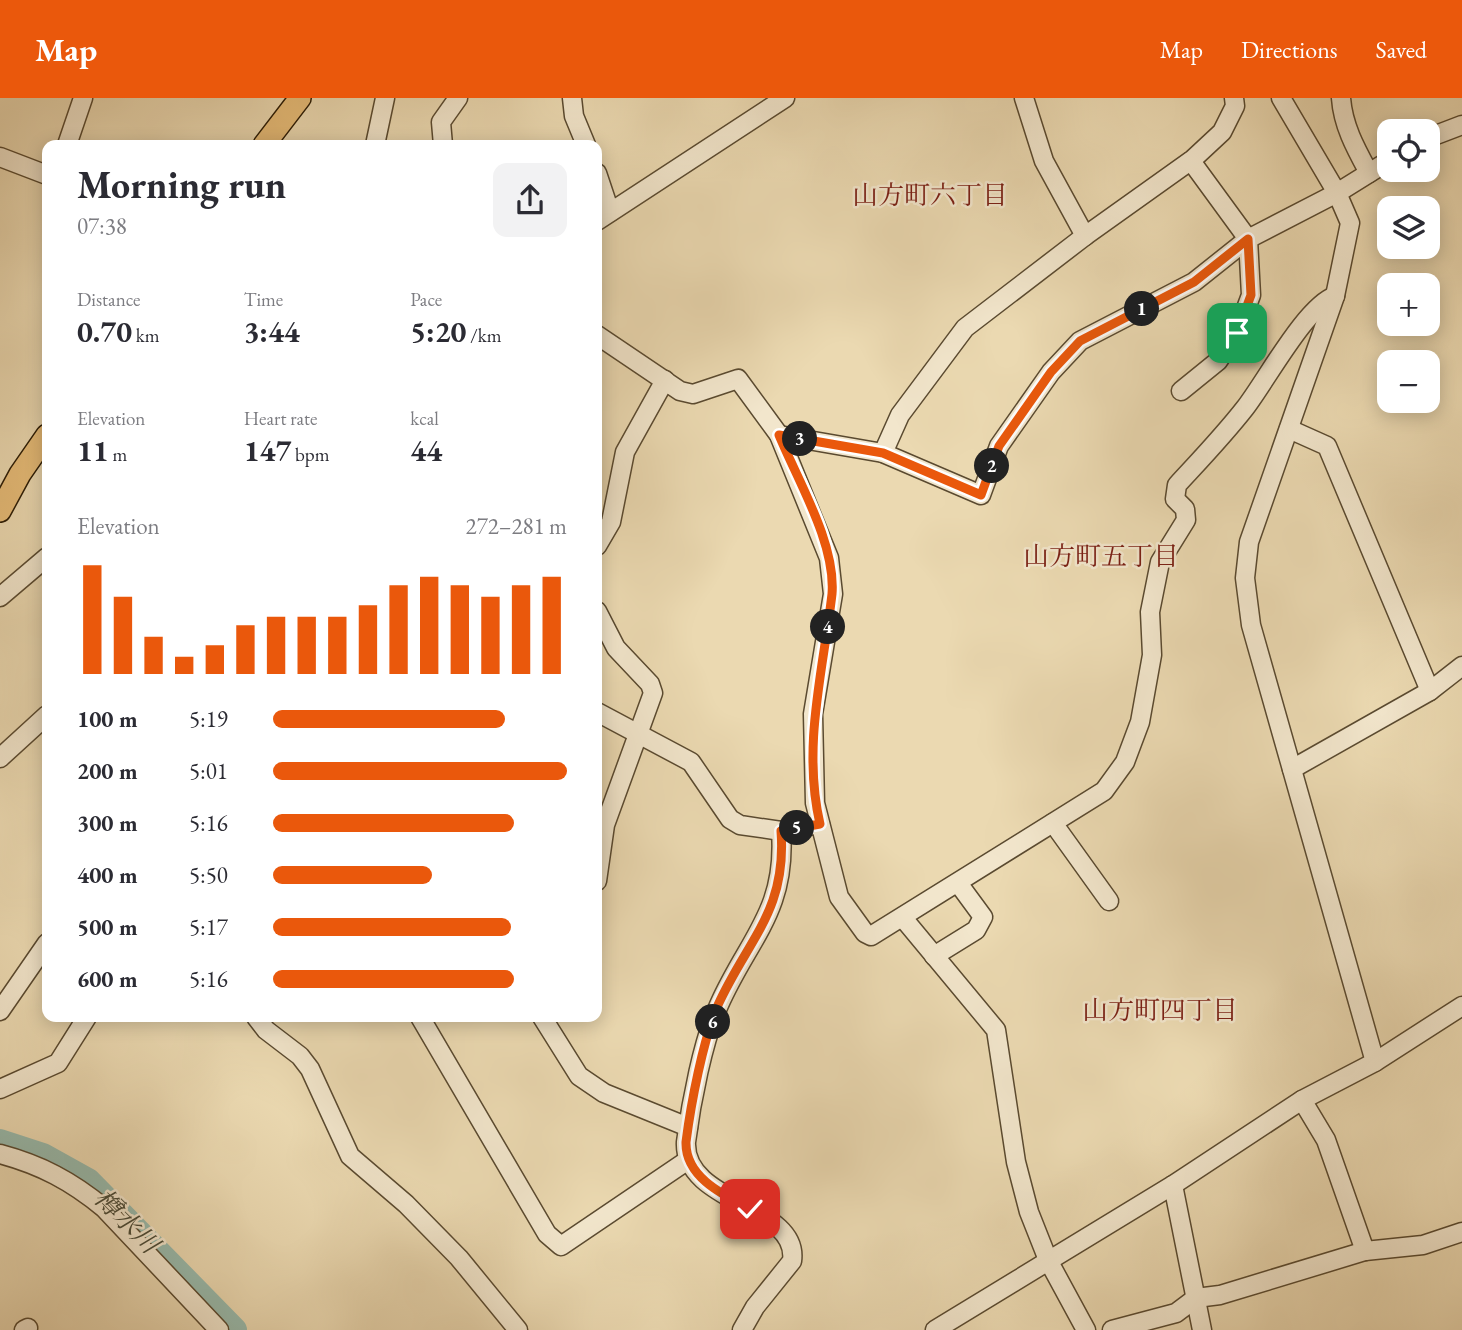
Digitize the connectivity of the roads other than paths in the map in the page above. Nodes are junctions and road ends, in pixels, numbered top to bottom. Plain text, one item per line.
1 (83, 98) edge
2 (300, 98) edge
3 (385, 98) edge
4 (458, 98) edge
5 (572, 98) edge
6 (785, 98) edge
7 (1024, 98) edge
8 (1234, 98) edge
9 (1280, 98) edge
10 (1340, 98) edge
11 (1462, 125) edge
12 (1440, 133) edge
13 (69, 140) edge
14 (268, 140) edge
15 (376, 140) edge
16 (443, 140) edge
17 (584, 140) edge
18 (0, 157) edge
19 (1191, 161) junction
20 (1377, 168) edge
21 (42, 173) edge
22 (1369, 173) junction
23 (1337, 193) junction
24 (603, 217) edge
25 (1085, 236) junction
26 (1248, 239) junction
27 (1335, 296) junction
28 (602, 338) edge
29 (665, 380) junction
30 (1181, 391) dead end
31 (1289, 429) junction
32 (779, 435) junction
33 (42, 442) edge
34 (883, 453) junction
35 (0, 511) edge
36 (602, 537) edge
37 (42, 561) edge
38 (0, 597) edge
39 (602, 621) edge
40 (1462, 666) edge
41 (1430, 691) junction
42 (602, 715) edge
43 (42, 720) edge
44 (640, 735) junction
45 (0, 758) edge
46 (1292, 769) junction
47 (1053, 823) junction
48 (820, 824) junction
49 (781, 831) junction
50 (602, 846) edge
51 (958, 883) junction
52 (1109, 901) dead end
53 (903, 918) junction
54 (42, 950) edge
55 (934, 956) junction
56 (1462, 1006) edge
57 (0, 1010) edge
58 (84, 1022) edge
59 (260, 1022) edge
60 (423, 1022) edge
61 (545, 1022) edge
62 (1375, 1062) junction
63 (0, 1089) edge
64 (1303, 1100) junction
65 (688, 1127) junction
66 (0, 1154) edge
67 (688, 1160) junction
68 (1173, 1185) junction
69 (1462, 1232) edge
70 (1365, 1251) junction
71 (1048, 1260) junction
72 (1196, 1298) junction
73 (219, 1330) edge
74 (518, 1330) edge
75 (742, 1330) edge
76 (935, 1330) edge
77 (1086, 1330) edge
78 (1112, 1330) edge
79 (1202, 1330) edge

1 - 13 street
2 - 14 main road
3 - 15 street
4 - 16 street
5 - 17 street
6 - 24 street
7 - 25 street
8 - 19 street
9 - 23 street
10 - 22 street
11 - 12 street
18 - 21 street
19 - 25 street
19 - 26 street
20 - 22 street
22 - 23 street
23 - 26 street
23 - 27 street
25 - 34 street
26 - 30 street
26 - 34 street
27 - 31 street
27 - 47 street
28 - 29 street
29 - 32 street
29 - 36 street
31 - 41 street
31 - 46 street
32 - 34 street
32 - 48 street
33 - 35 main road
37 - 38 street
39 - 44 street
40 - 41 street
41 - 46 street
42 - 44 street
43 - 45 street
44 - 49 street
44 - 50 street
46 - 62 street
47 - 51 street
47 - 52 street
48 - 49 street
48 - 53 street
49 - 65 street
51 - 53 street
51 - 55 street
53 - 55 street
54 - 57 street
55 - 71 street
56 - 62 street
58 - 63 street
59 - 74 street
60 - 67 street
61 - 65 street
62 - 64 street
64 - 68 street
64 - 70 street
65 - 67 street
66 - 73 street
67 - 75 street
68 - 71 street
68 - 72 street
69 - 70 street
70 - 72 street
71 - 76 street
71 - 77 street
72 - 78 street
72 - 79 street

